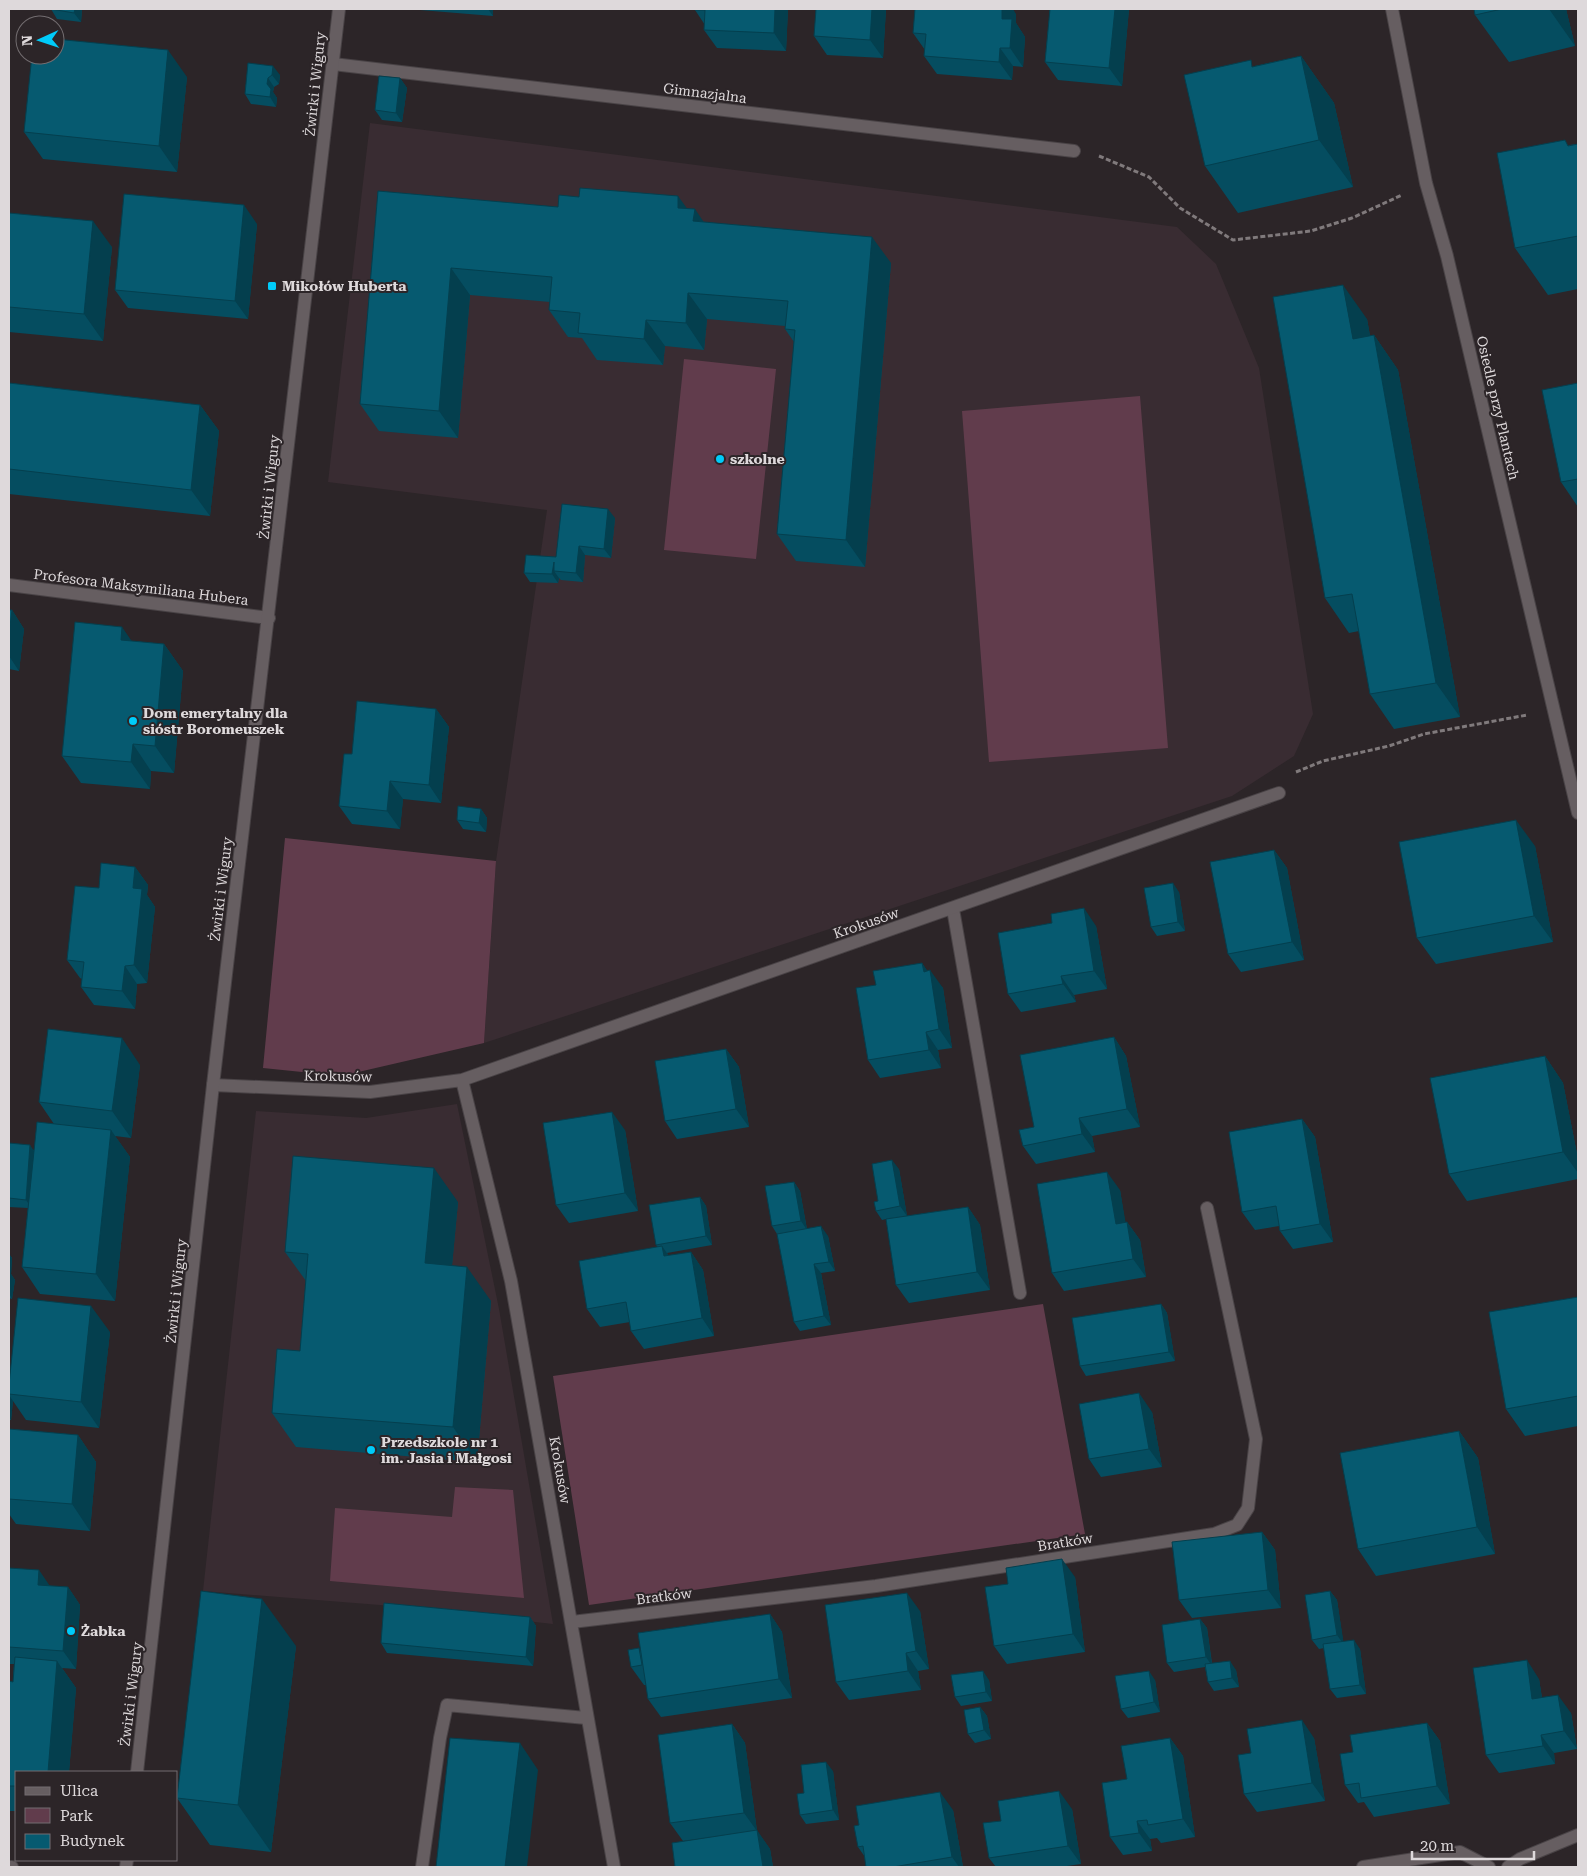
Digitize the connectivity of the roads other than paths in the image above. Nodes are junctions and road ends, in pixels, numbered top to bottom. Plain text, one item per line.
1 (339, 9) edge
2 (1392, 9) edge
3 (333, 64) junction
4 (1074, 151) road end
5 (9, 585) edge
6 (269, 618) junction
7 (1278, 793) dead end
8 (1578, 813) edge
9 (953, 909) junction
10 (462, 1080) junction
11 (213, 1085) junction
12 (1207, 1208) dead end
13 (1020, 1293) dead end
14 (572, 1622) junction
15 (586, 1718) junction
16 (137, 1771) edge
17 (1578, 1835) edge
18 (422, 1867) edge
19 (614, 1867) edge
20 (1363, 1867) edge
21 (1489, 1867) edge
22 (1508, 1867) edge

1 - 3 street, Żwirki i Wigury
2 - 8 street, Osiedle przy Plantach
3 - 4 street, Gimnazjalna
3 - 6 street, Żwirki i Wigury
5 - 6 street, Profesora Maksymiliana Hubera
6 - 11 street, Żwirki i Wigury
7 - 9 street, Krokusów
9 - 10 street, Krokusów
9 - 13 street
10 - 11 street, Krokusów
10 - 14 street, Krokusów
11 - 16 street, Żwirki i Wigury
12 - 14 street, Bratków
14 - 15 street, Krokusów
15 - 18 street
15 - 19 street, Krokusów
17 - 22 street
20 - 21 street

